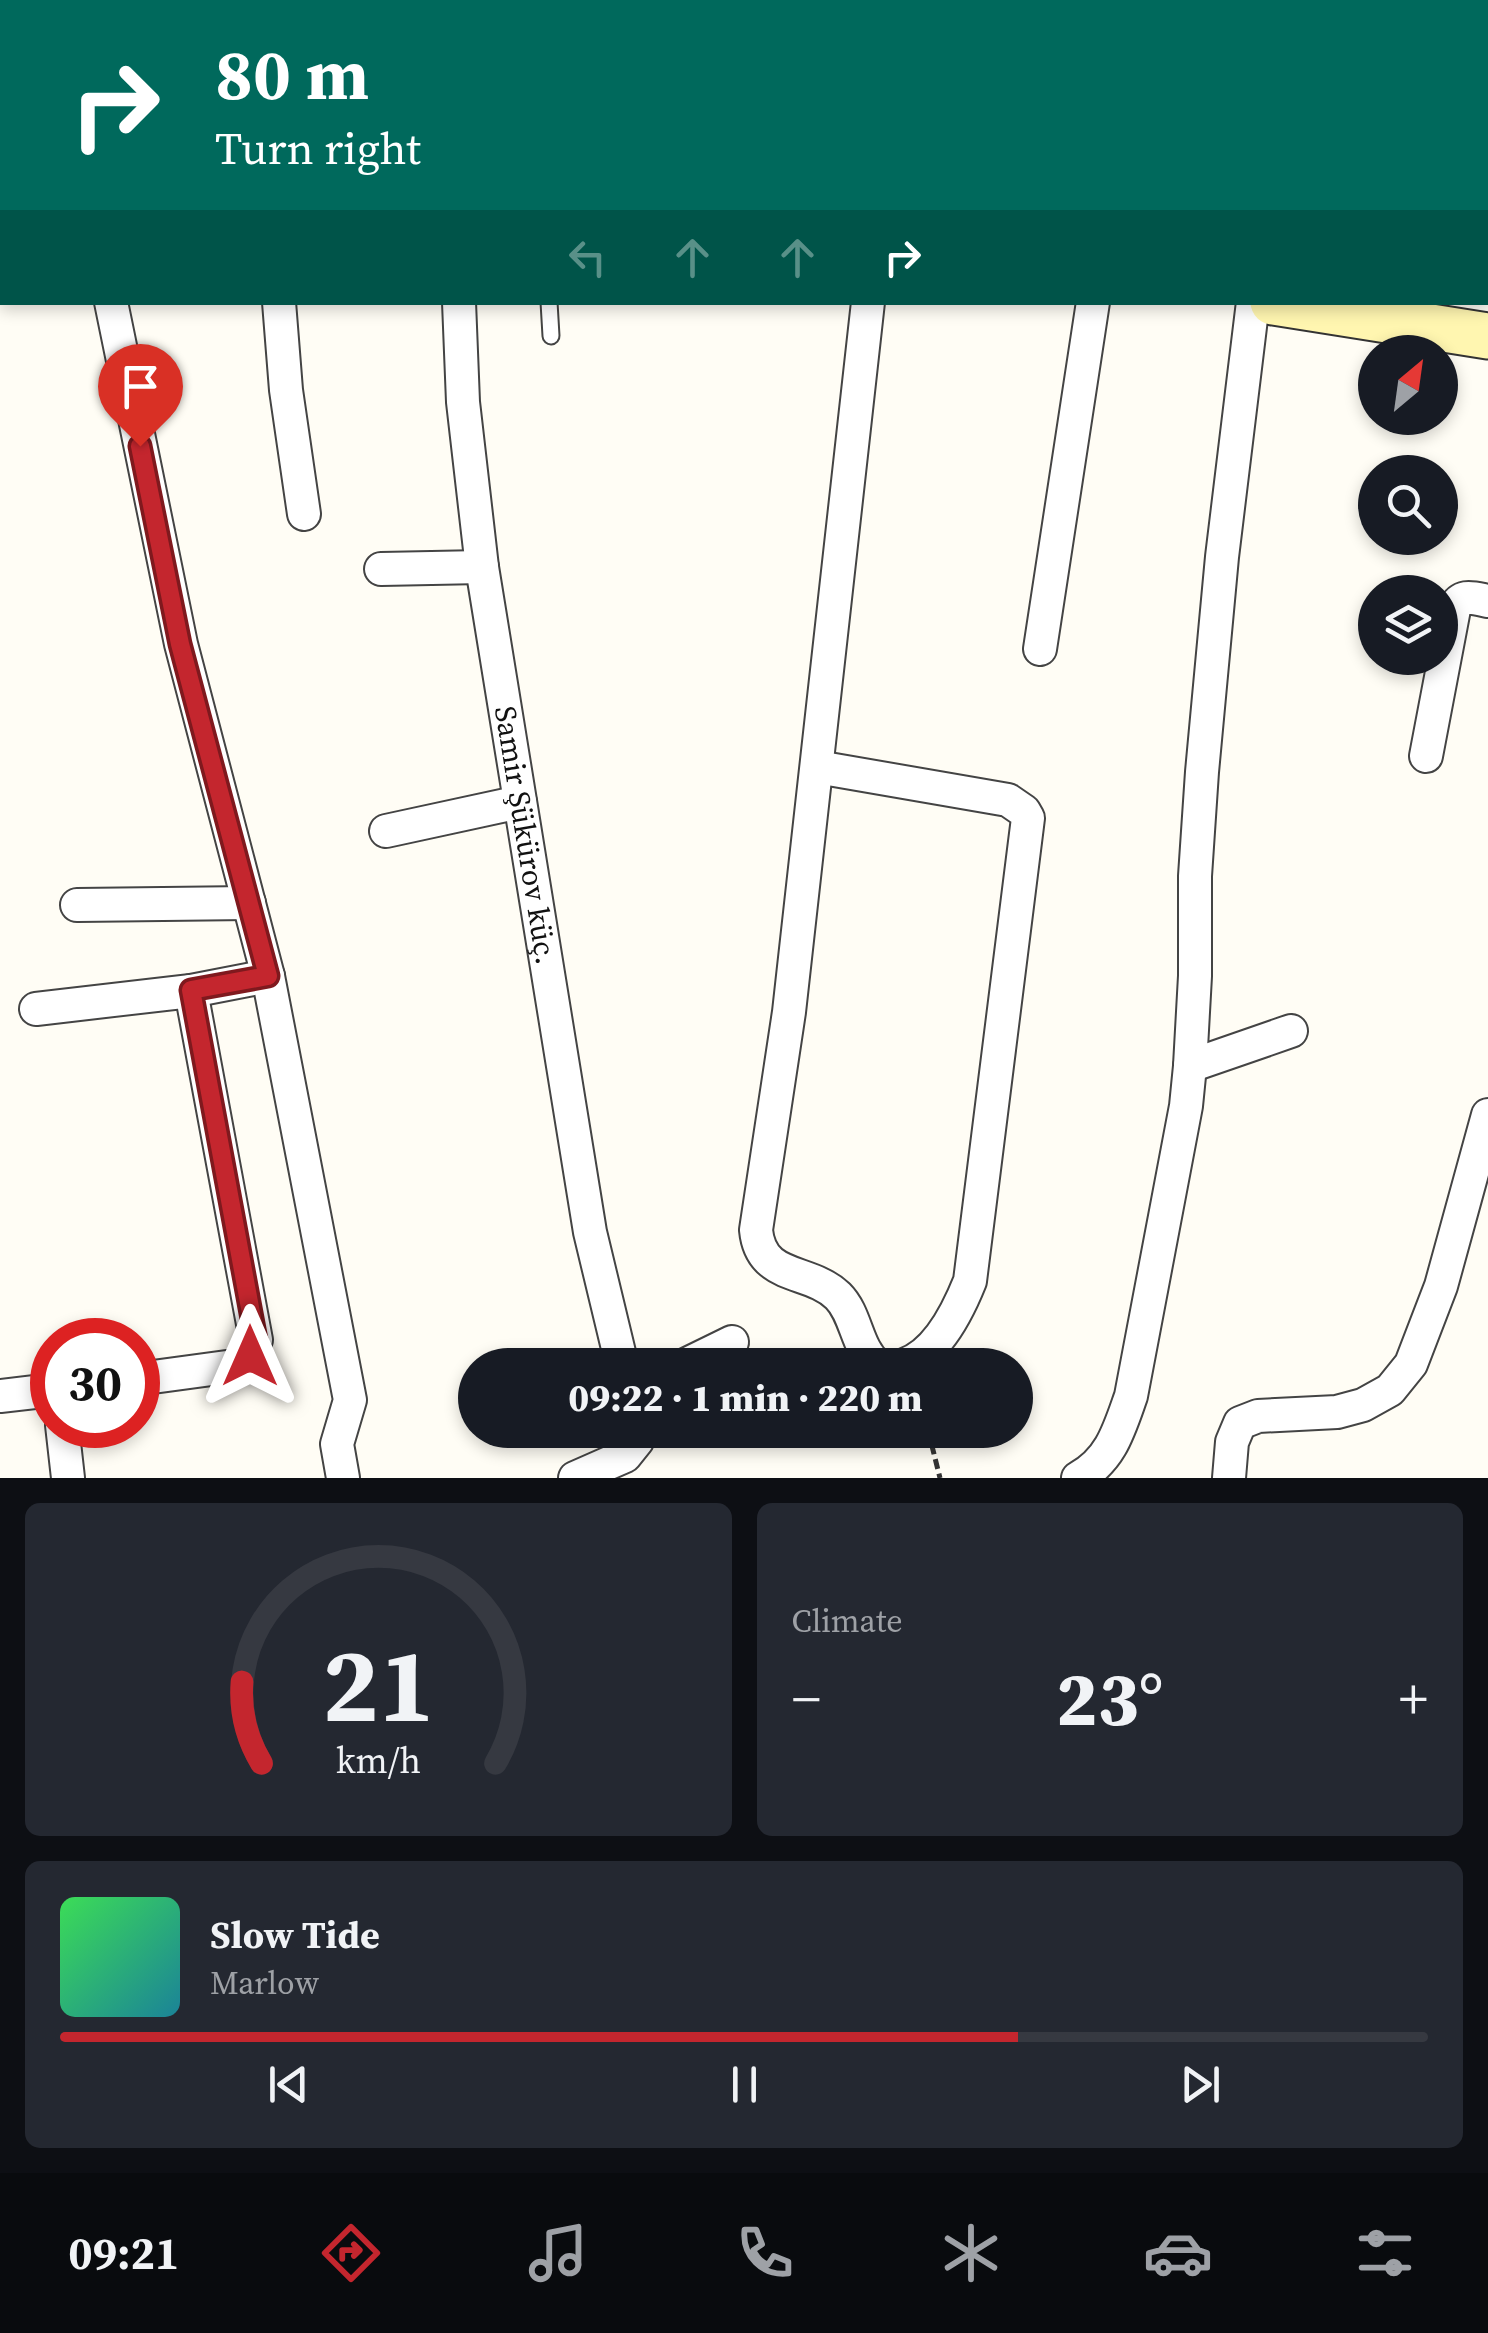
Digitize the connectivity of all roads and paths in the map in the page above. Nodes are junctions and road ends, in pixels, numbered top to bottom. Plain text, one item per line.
1 (112, 305) edge
2 (279, 305) edge
3 (459, 305) edge
4 (549, 305) edge
5 (868, 305) edge
6 (1093, 305) edge
7 (1252, 305) edge
8 (1290, 305) edge
9 (551, 336) dead end
10 (1488, 336) edge
11 (304, 514) dead end
12 (482, 567) junction
13 (380, 569) dead end
14 (1488, 601) edge
15 (1040, 648) dead end
16 (1426, 756) dead end
17 (817, 767) junction
18 (520, 802) junction
19 (386, 831) dead end
20 (248, 903) junction
21 (77, 906) dead end
22 (268, 976) junction
23 (191, 990) junction
24 (36, 1009) dead end
25 (1290, 1031) dead end
26 (1190, 1066) junction
27 (1488, 1115) edge
28 (732, 1342) dead end
29 (618, 1348) edge
30 (719, 1348) edge
31 (864, 1348) edge
32 (929, 1348) edge
33 (160, 1376) edge
34 (30, 1393) edge
35 (0, 1396) edge
36 (65, 1448) edge
37 (631, 1448) edge
38 (932, 1448) edge
39 (68, 1478) edge
40 (343, 1478) edge
41 (575, 1478) edge
42 (940, 1478) edge
43 (1078, 1478) edge
44 (1229, 1478) edge

1 - 20 street
2 - 11 street
3 - 12 street, Samir Şükürov küç.
4 - 9 lane
5 - 17 street
6 - 15 street
7 - 26 street
8 - 10 street
12 - 13 street
12 - 18 street, Samir Şükürov küç.
14 - 16 street
17 - 31 street
17 - 32 street
18 - 19 street
18 - 29 street, Samir Şükürov küç.
20 - 21 street
20 - 22 street
22 - 23 street
22 - 40 street
23 - 24 street
23 - 33 street
25 - 26 street
26 - 43 street
27 - 44 street
28 - 30 street
34 - 35 street
36 - 39 street
37 - 41 street
38 - 42 path

